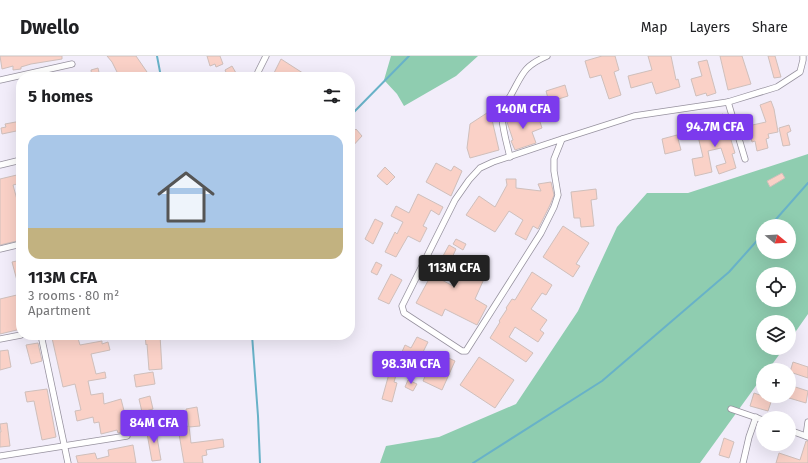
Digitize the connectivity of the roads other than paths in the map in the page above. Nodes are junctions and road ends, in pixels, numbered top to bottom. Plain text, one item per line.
1 (266, 56) edge
2 (547, 56) edge
3 (802, 56) edge
4 (72, 64) dead end
5 (36, 72) edge
6 (258, 72) dead end
7 (16, 76) edge
8 (0, 80) edge
9 (728, 102) junction
10 (562, 139) junction
11 (510, 157) junction
12 (745, 158) dead end
13 (16, 161) edge
14 (0, 165) edge
15 (16, 245) edge
16 (0, 249) edge
17 (16, 336) edge
18 (0, 339) edge
19 (42, 340) edge
20 (731, 409) dead end
21 (756, 418) joint
22 (808, 422) edge
23 (796, 432) edge
24 (127, 436) dead end
25 (807, 436) edge
26 (64, 445) junction
27 (0, 456) edge
28 (68, 463) edge
29 (743, 463) edge

1 - 6 street
2 - 11 street
3 - 9 street
4 - 5 street
7 - 8 street
9 - 10 street
9 - 12 street
10 - 11 street
10 - 11 street
13 - 14 street
15 - 16 street
17 - 18 street
19 - 26 street
20 - 21 street
21 - 29 street
22 - 25 street
23 - 25 street
24 - 26 street
26 - 27 street
26 - 28 street

